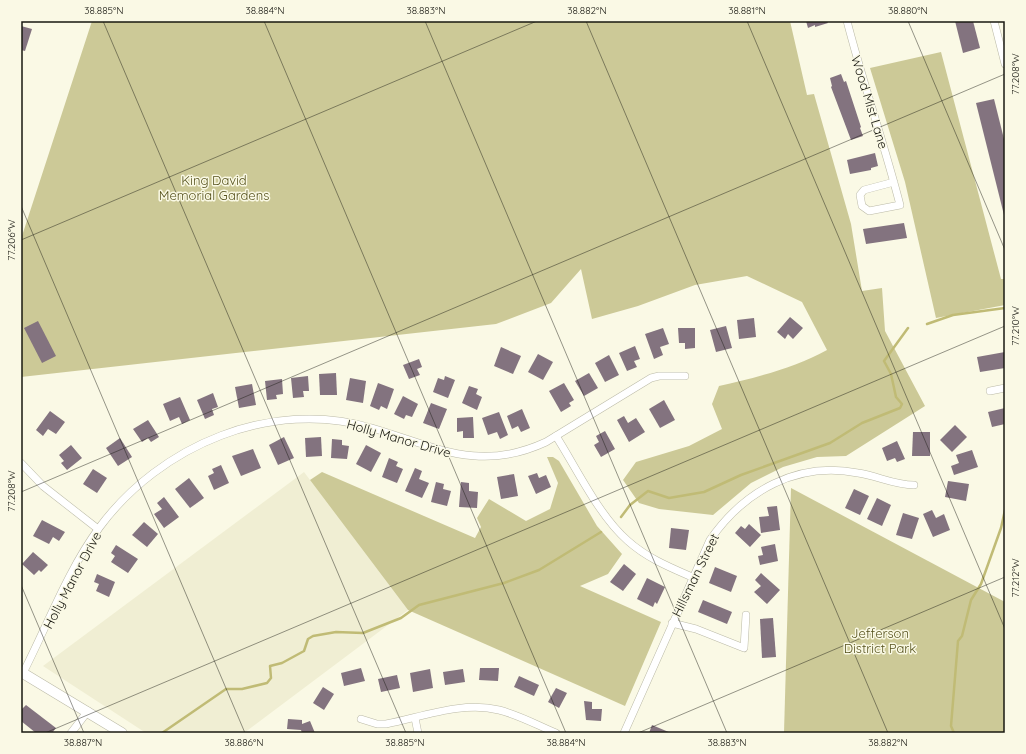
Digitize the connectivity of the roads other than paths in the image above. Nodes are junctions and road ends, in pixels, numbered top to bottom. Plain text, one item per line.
1 (848, 21) edge
2 (994, 21) edge
3 (1005, 64) edge
4 (894, 182) junction
5 (685, 376) dead end
6 (1005, 388) edge
7 (990, 391) dead end
8 (556, 436) junction
9 (21, 463) edge
10 (914, 485) dead end
11 (98, 529) junction
12 (692, 577) junction
13 (746, 616) dead end
14 (672, 623) junction
15 (22, 673) edge
16 (88, 711) junction
17 (415, 718) junction
18 (361, 719) dead end
19 (71, 733) edge
20 (122, 733) edge
21 (418, 733) edge
22 (556, 733) edge
23 (624, 733) edge

1 - 4 street, Wood Mist Lane
2 - 3 street
4 - 4 street, Wood Mist Lane
5 - 8 street, Holly Manor Drive
6 - 7 street
8 - 11 street, Holly Manor Drive
8 - 12 street
9 - 11 street
10 - 12 street, Hillsman Street
11 - 15 street, Holly Manor Drive
12 - 14 street, Hillsman Street
13 - 14 street, Hillsman Street
14 - 23 street, Hillsman Street
15 - 16 main road
16 - 19 street
16 - 20 main road
17 - 18 street
17 - 21 street
17 - 22 street

